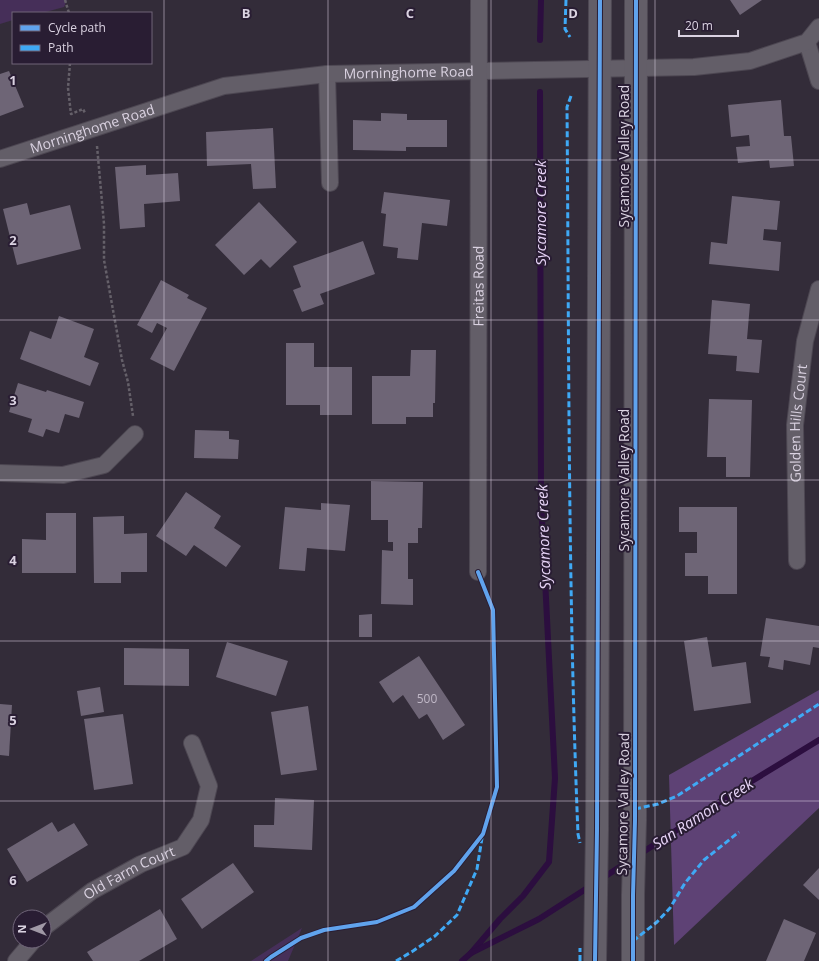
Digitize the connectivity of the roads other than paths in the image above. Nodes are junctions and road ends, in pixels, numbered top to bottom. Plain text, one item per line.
1 (479, 0) edge
2 (600, 0) edge
3 (636, 0) edge
4 (819, 27) edge
5 (807, 42) junction
6 (636, 68) junction
7 (599, 69) junction
8 (479, 71) junction
9 (327, 74) junction
10 (819, 81) edge
11 (0, 160) edge
12 (330, 183) dead end
13 (819, 289) edge
14 (135, 434) road end
15 (0, 473) edge
16 (797, 560) dead end
17 (478, 572) dead end
18 (192, 742) dead end
19 (52, 922) edge
20 (26, 949) edge
21 (16, 961) edge
22 (596, 961) edge
23 (633, 961) edge

1 - 8 street, Freitas Road
2 - 7 main road, Sycamore Valley Road
3 - 6 main road, Sycamore Valley Road
4 - 5 street
5 - 6 street, Morninghome Road
5 - 10 street
6 - 7 street, Morninghome Road
6 - 23 main road, Sycamore Valley Road
7 - 8 street, Morninghome Road
7 - 22 main road, Sycamore Valley Road
8 - 9 street, Morninghome Road
8 - 17 street, Freitas Road
9 - 11 street, Morninghome Road
9 - 12 street
13 - 16 street, Golden Hills Court
14 - 15 street
18 - 19 street, Old Farm Court
20 - 21 street

